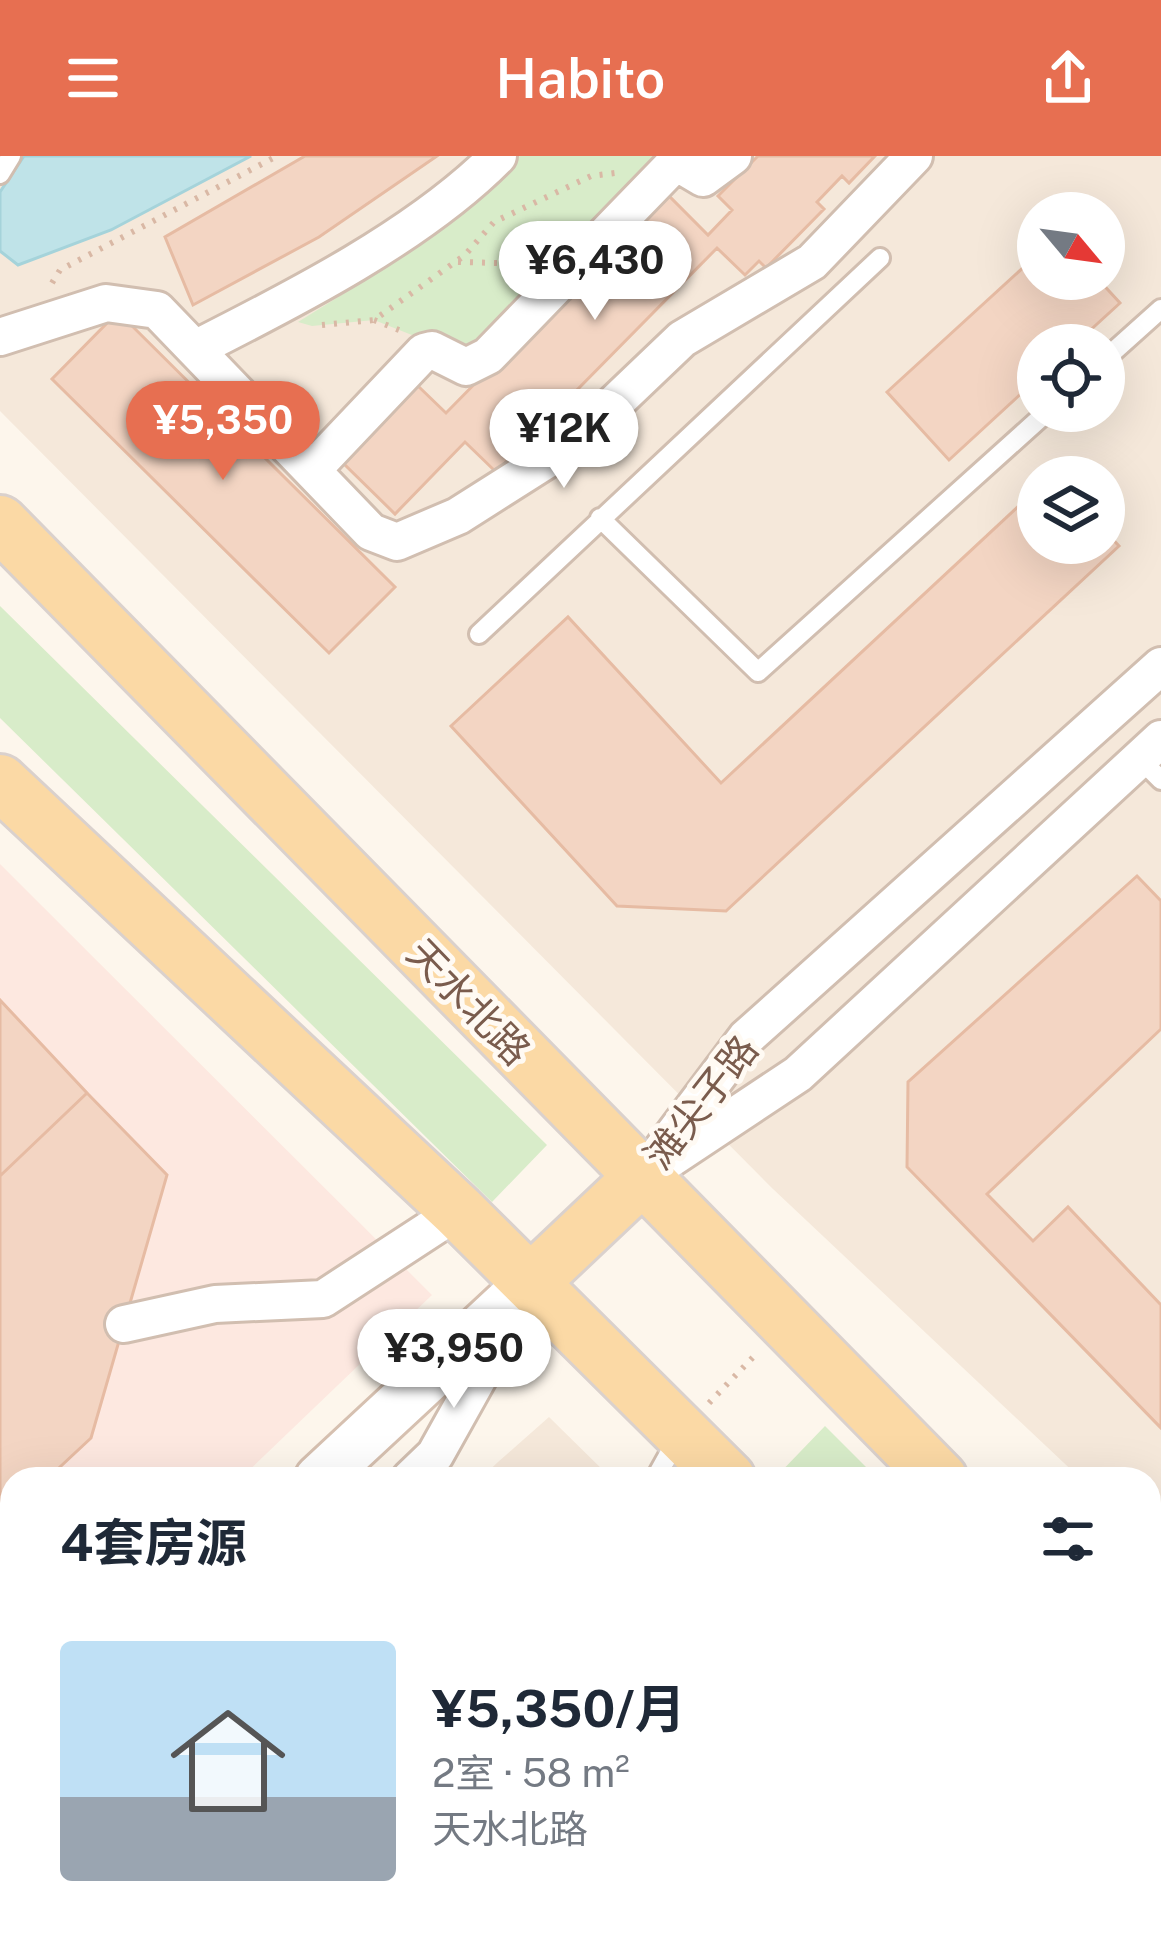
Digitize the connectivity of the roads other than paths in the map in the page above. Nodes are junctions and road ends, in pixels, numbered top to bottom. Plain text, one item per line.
1 (11, 156) edge
2 (498, 156) edge
3 (733, 156) edge
4 (914, 156) edge
5 (0, 174) edge
6 (880, 258) dead end
7 (1161, 309) edge
8 (0, 337) edge
9 (1125, 341) edge
10 (195, 350) junction
11 (1025, 432) edge
12 (312, 470) junction
13 (600, 518) junction
14 (0, 523) edge
15 (479, 634) dead end
16 (1161, 665) edge
17 (1154, 759) edge
18 (4, 794) edge
19 (641, 1178) junction
20 (458, 1210) junction
21 (531, 1282) junction
22 (124, 1324) dead end
23 (681, 1431) junction
24 (332, 1467) edge
25 (422, 1467) edge
26 (662, 1467) edge
27 (716, 1467) edge
28 (928, 1467) edge

1 - 5 lane
2 - 10 street
3 - 12 street
4 - 12 street
6 - 13 lane
7 - 9 lane
8 - 10 street
10 - 12 street
11 - 13 lane
13 - 15 lane
14 - 19 main road, 天水北路
16 - 19 street, 滩尖子路
17 - 19 street, 滩尖子路
18 - 20 main road
19 - 21 main road
19 - 28 main road, 天水北路
20 - 21 main road
20 - 22 street
21 - 23 main road
21 - 24 main road
21 - 25 street
23 - 26 lane
23 - 27 main road

